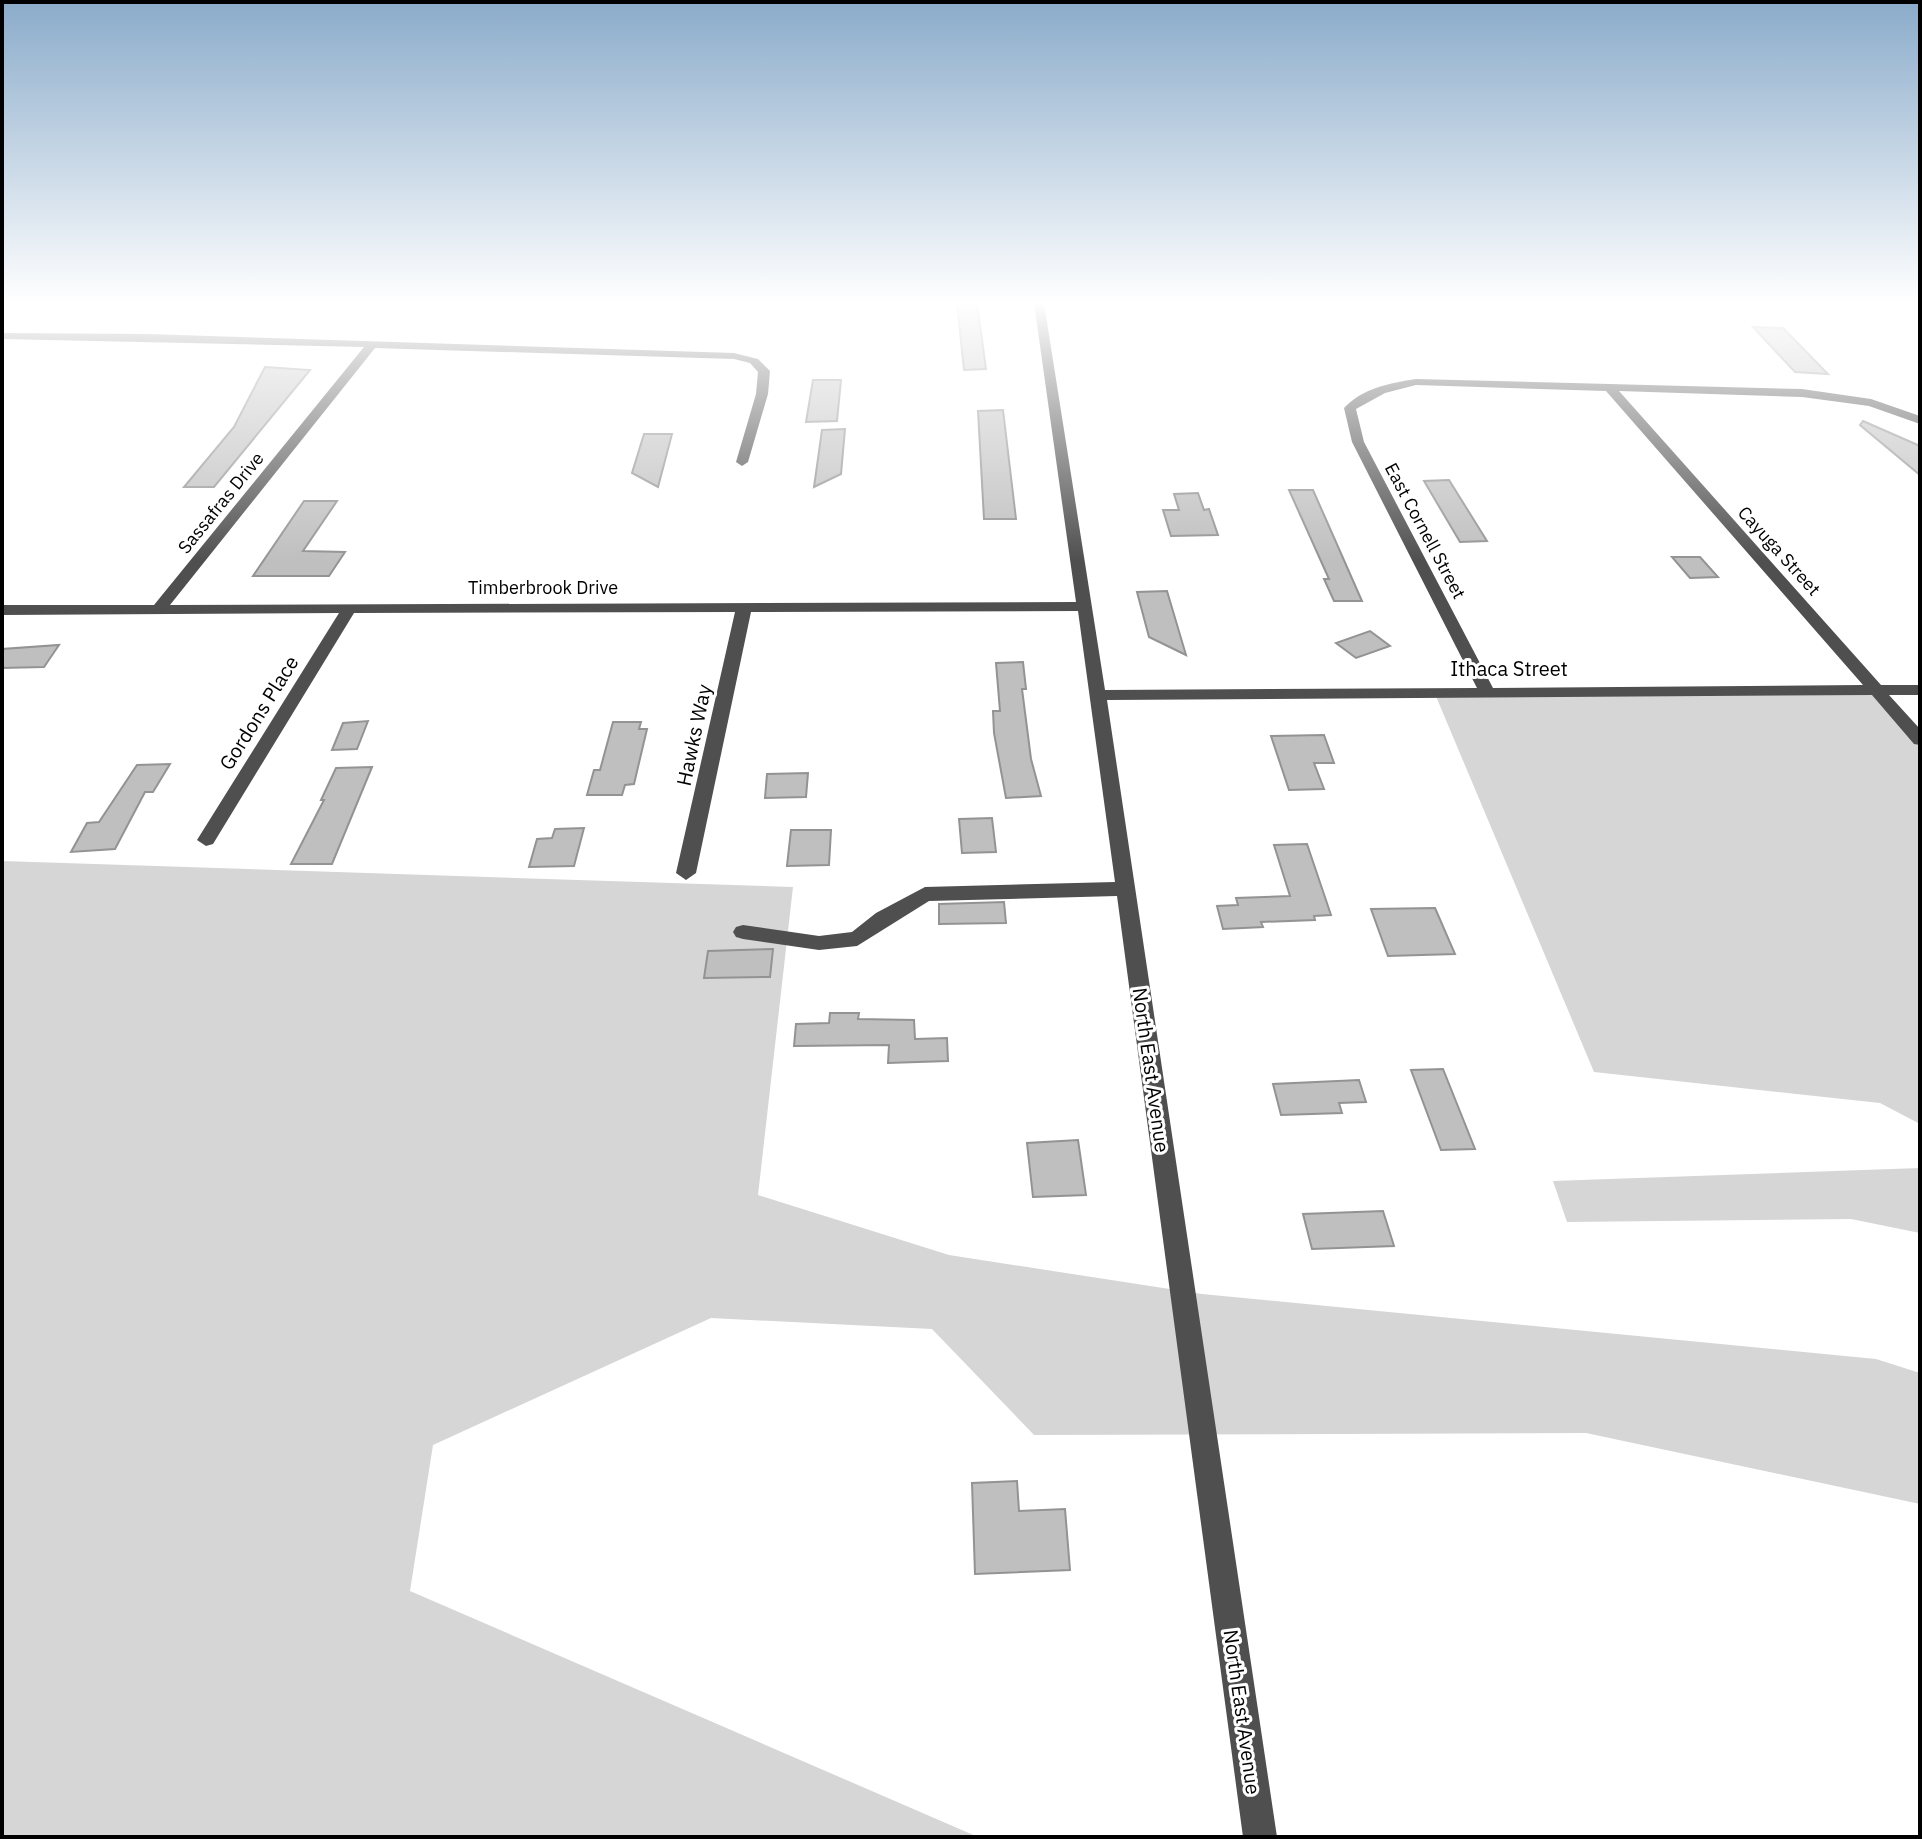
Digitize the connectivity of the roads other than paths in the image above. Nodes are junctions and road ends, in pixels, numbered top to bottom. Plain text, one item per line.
1 (336, 389) edge
2 (761, 389) edge
3 (1052, 389) edge
4 (1385, 389) edge
5 (1611, 389) edge
6 (1659, 389) edge
7 (1920, 420) edge
8 (742, 462) dead end
9 (1085, 606) junction
10 (744, 607) junction
11 (349, 609) junction
12 (2, 610) edge
13 (158, 610) junction
14 (1878, 690) junction
15 (1920, 690) edge
16 (1487, 691) junction
17 (1098, 695) junction
18 (1920, 740) edge
19 (206, 840) dead end
20 (686, 873) dead end
21 (1126, 889) junction
22 (743, 932) dead end
23 (1260, 1837) edge

1 - 13 street, Sassafras Drive
2 - 8 street
3 - 9 street, North East Avenue
4 - 16 street, East Cornell Street
5 - 14 street, Cayuga Street
6 - 7 street
9 - 10 street, Timberbrook Drive
9 - 17 street, North East Avenue
10 - 11 street, Timberbrook Drive
10 - 20 street, Hawks Way
11 - 13 street, Timberbrook Drive
11 - 19 street, Gordons Place
12 - 13 street, Timberbrook Drive
14 - 15 street, Ithaca Street
14 - 16 street, Ithaca Street
14 - 18 street, Cayuga Street
16 - 17 street, Ithaca Street
17 - 21 street, North East Avenue
21 - 22 street
21 - 23 street, North East Avenue

